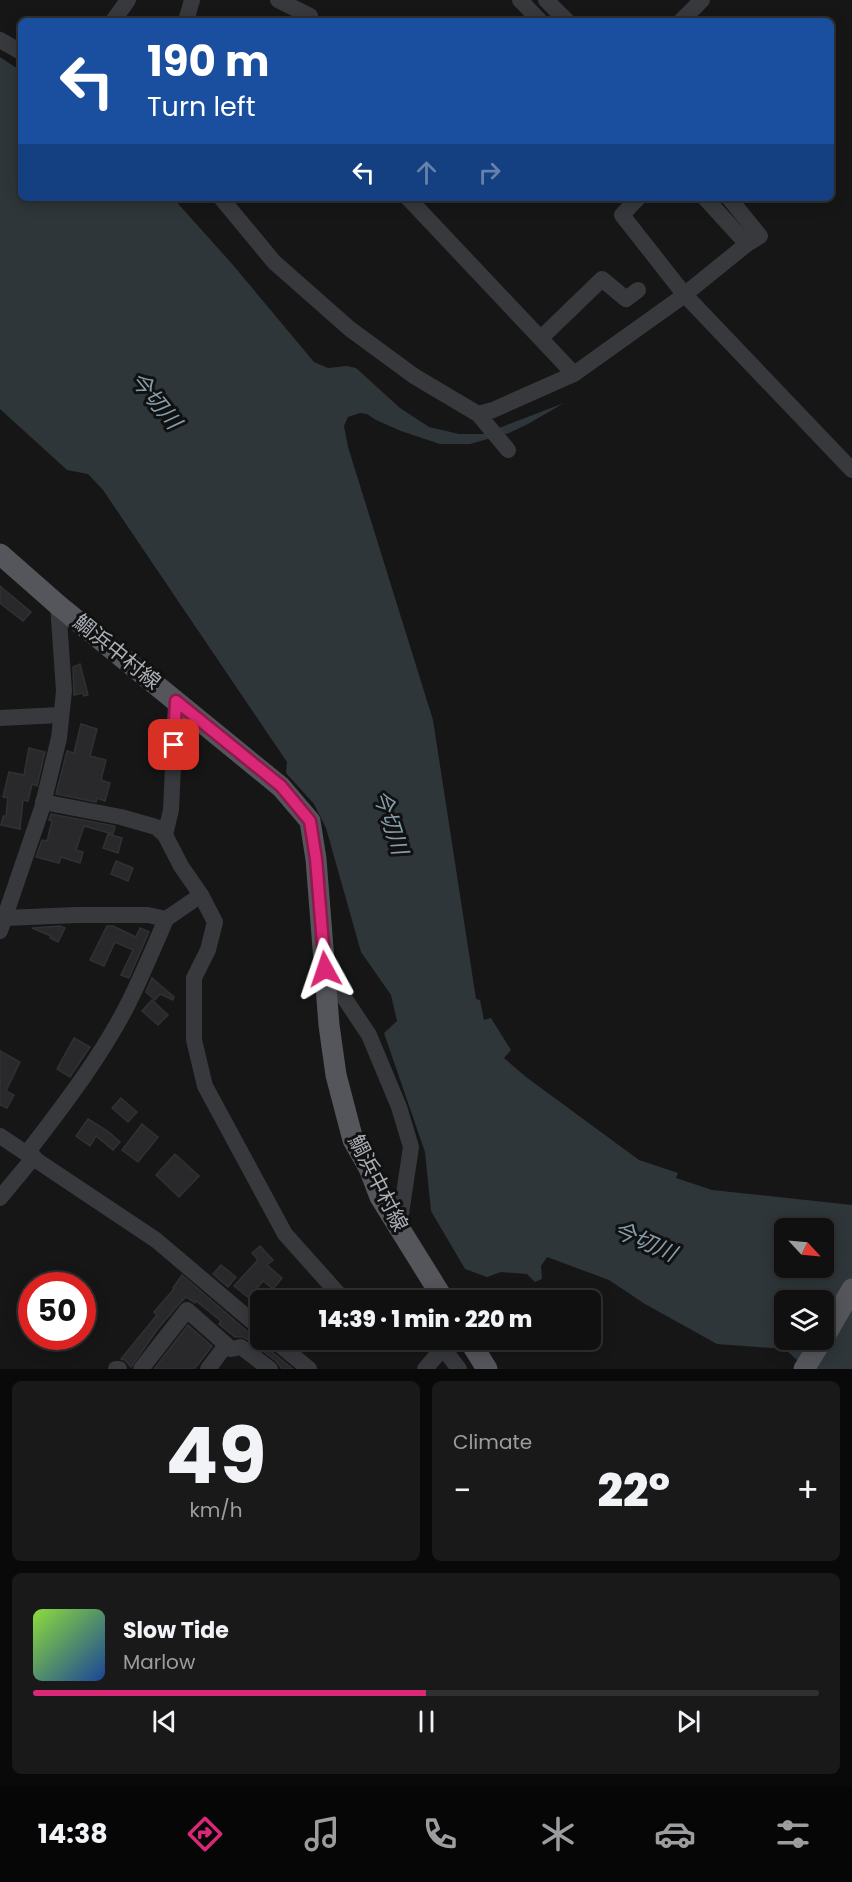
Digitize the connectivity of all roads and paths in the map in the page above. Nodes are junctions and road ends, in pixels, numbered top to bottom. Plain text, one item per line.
1 (128, 0) edge
2 (192, 0) edge
3 (278, 0) edge
4 (520, 0) edge
5 (546, 0) edge
6 (702, 0) edge
7 (115, 18) edge
8 (187, 18) edge
9 (310, 18) edge
10 (537, 18) edge
11 (564, 18) edge
12 (684, 18) edge
13 (0, 40) edge
14 (18, 50) edge
15 (223, 201) edge
16 (411, 201) edge
17 (635, 201) edge
18 (708, 201) edge
19 (731, 201) edge
20 (747, 244) junction
21 (638, 290) dead end
22 (684, 294) junction
23 (541, 338) junction
24 (574, 374) junction
25 (478, 414) junction
26 (508, 450) dead end
27 (852, 470) edge
28 (0, 554) edge
29 (58, 605) junction
30 (176, 701) junction
31 (60, 715) junction
32 (0, 718) edge
33 (43, 802) junction
34 (165, 835) junction
35 (201, 895) junction
36 (166, 919) junction
37 (2, 925) edge
38 (325, 969) junction
39 (0, 1136) edge
40 (31, 1155) junction
41 (0, 1198) edge
42 (399, 1227) junction
43 (852, 1289) edge
44 (335, 1290) edge
45 (438, 1290) edge
46 (250, 1320) edge
47 (834, 1320) edge
48 (226, 1345) junction
49 (286, 1350) edge
50 (440, 1350) edge
51 (444, 1350) edge
52 (475, 1350) edge
53 (816, 1350) edge
54 (141, 1369) edge
55 (208, 1369) edge
56 (270, 1369) edge
57 (309, 1369) edge
58 (425, 1369) edge
59 (459, 1369) edge
60 (487, 1369) edge
61 (804, 1369) edge

1 - 7 street
2 - 8 street
3 - 9 street
4 - 10 street
5 - 11 street
6 - 12 street
13 - 14 street
15 - 25 street
16 - 23 street
17 - 22 street
18 - 20 street
19 - 20 street
20 - 22 street
21 - 23 street
22 - 24 street
22 - 27 street
23 - 24 street
24 - 25 street
25 - 26 street
28 - 29 main road, 鯛浜中村線
29 - 30 main road, 鯛浜中村線
29 - 31 street
30 - 34 street
30 - 38 main road, 鯛浜中村線
31 - 32 street
31 - 33 street
33 - 34 street
33 - 37 street
34 - 35 street
35 - 36 street
35 - 44 street
36 - 37 street
36 - 40 street
38 - 42 main road, 鯛浜中村線
38 - 42 street
39 - 40 street
40 - 41 street
40 - 46 street
42 - 45 main road, 鯛浜中村線
43 - 47 main road
48 - 54 street
48 - 55 street
48 - 56 street
49 - 57 street
50 - 58 street
51 - 59 street
52 - 60 main road
53 - 61 main road

